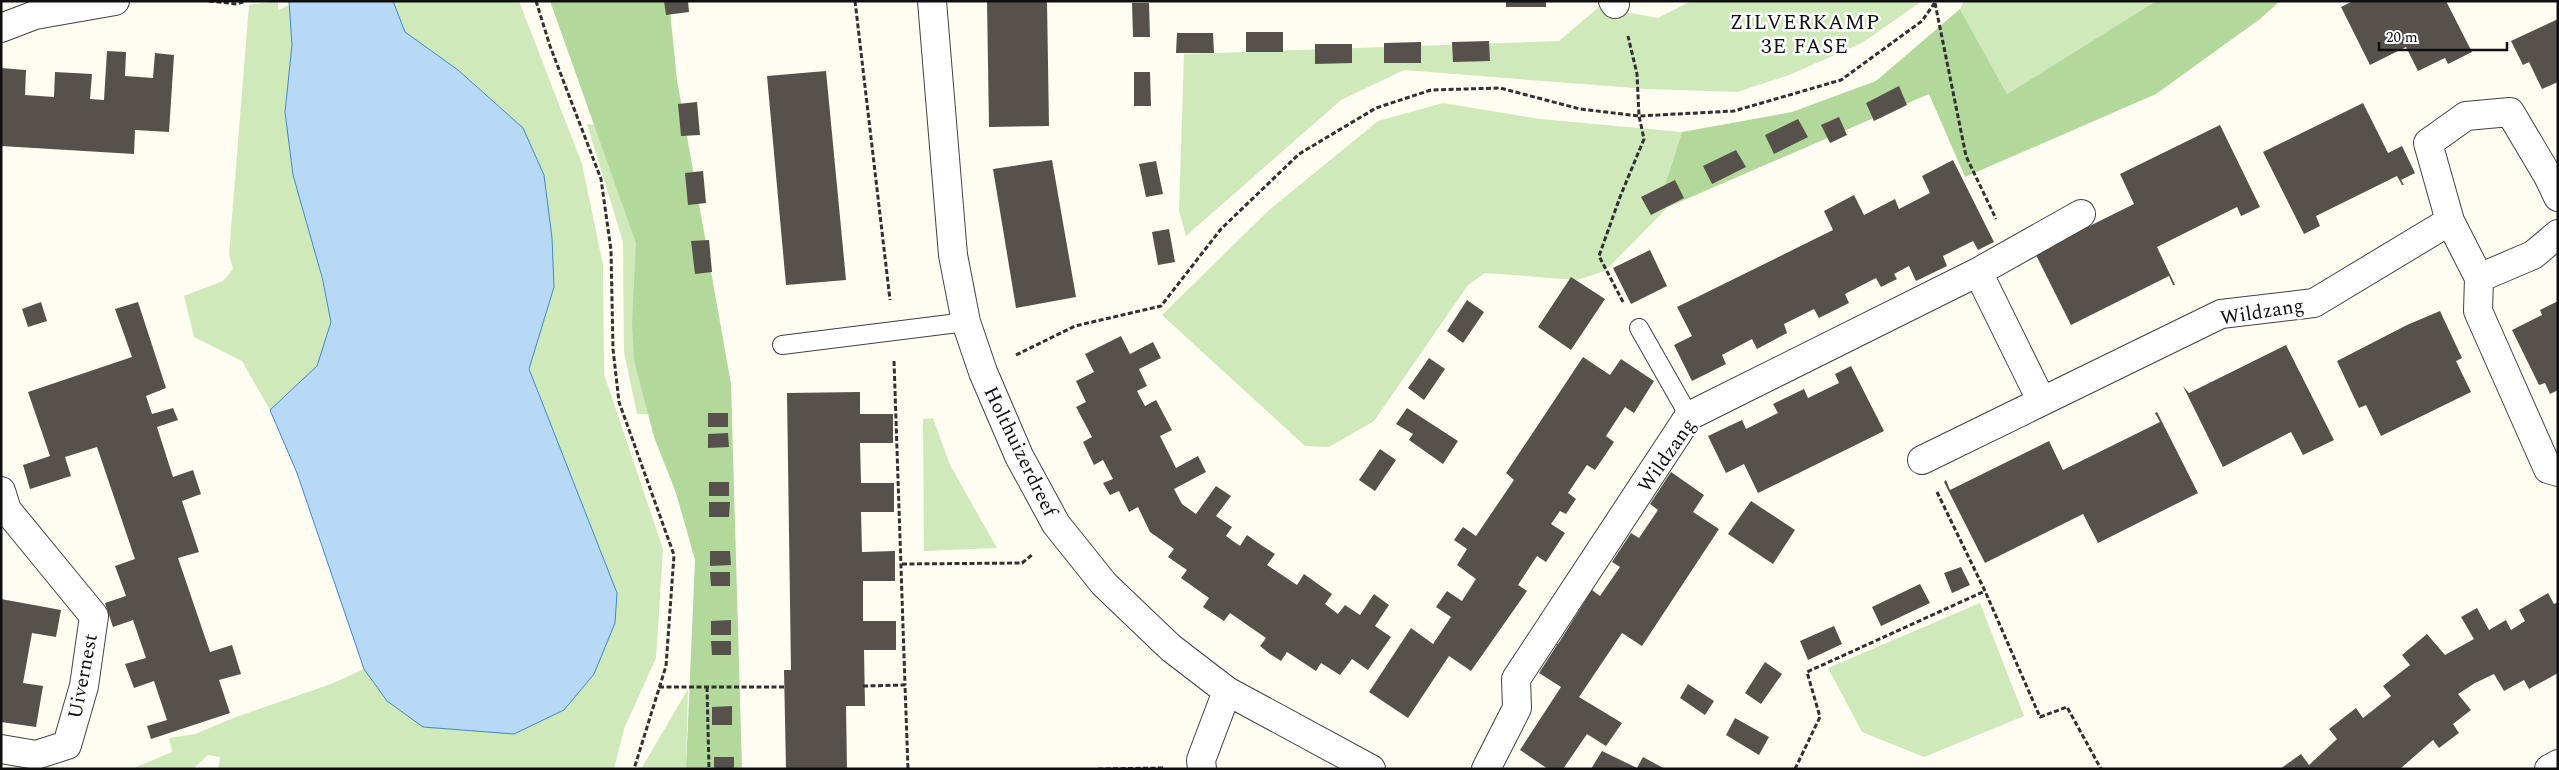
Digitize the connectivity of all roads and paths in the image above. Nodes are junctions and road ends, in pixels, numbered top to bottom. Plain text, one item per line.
1 (115, 1) edge
2 (208, 1) edge
3 (246, 1) edge
4 (536, 1) edge
5 (855, 1) edge
6 (932, 1) edge
7 (1935, 2) edge
8 (236, 3) edge
9 (1614, 3) edge
10 (1, 28) edge
11 (1639, 116) junction
12 (2558, 197) edge
13 (2081, 214) dead end
14 (2450, 221) junction
15 (2558, 234) edge
16 (2012, 252) junction
17 (1978, 272) junction
18 (2479, 278) junction
19 (966, 322) junction
20 (1639, 328) joint
21 (893, 331) junction
22 (782, 345) dead end
23 (983, 372) junction
24 (2041, 400) junction
25 (1689, 416) junction
26 (1922, 460) joint
27 (2558, 472) edge
28 (3, 504) edge
29 (1062, 530) junction
30 (902, 564) junction
31 (1985, 591) junction
32 (906, 685) junction
33 (863, 686) dead end
34 (660, 687) junction
35 (707, 687) junction
36 (785, 687) dead end
37 (1227, 691) junction
38 (1, 749) edge
39 (2558, 764) edge
40 (1202, 768) edge
41 (634, 769) edge
42 (709, 769) edge
43 (908, 769) edge
44 (1098, 769) edge
45 (1371, 769) edge
46 (1486, 769) edge
47 (1795, 769) edge
48 (2101, 769) edge
49 (2549, 769) edge

1 - 10 street
2 - 8 path
3 - 8 path
4 - 34 path
5 - 21 path
6 - 19 street, Holthuizerdreef
7 - 11 path
7 - 16 path
9 - 11 path
11 - 20 path
11 - 23 path
12 - 14 street
13 - 16 street, Wildzang
14 - 18 street
14 - 24 street, Wildzang
15 - 18 street
16 - 17 street, Wildzang
17 - 24 street
17 - 25 street, Wildzang
18 - 27 street
19 - 21 lane
19 - 23 street, Holthuizerdreef
20 - 25 lane
21 - 22 lane
21 - 30 path
23 - 29 street, Holthuizerdreef
24 - 26 street, Wildzang
25 - 46 street, Wildzang
26 - 31 path
28 - 38 street, Uivernest
29 - 30 path
29 - 37 street, Holthuizerdreef
30 - 32 path
31 - 47 path
31 - 48 path
32 - 33 path
32 - 43 path
34 - 35 path
34 - 41 path
35 - 36 path
35 - 42 path
37 - 40 street
37 - 45 street, Holthuizerdreef
39 - 49 street
40 - 44 path

